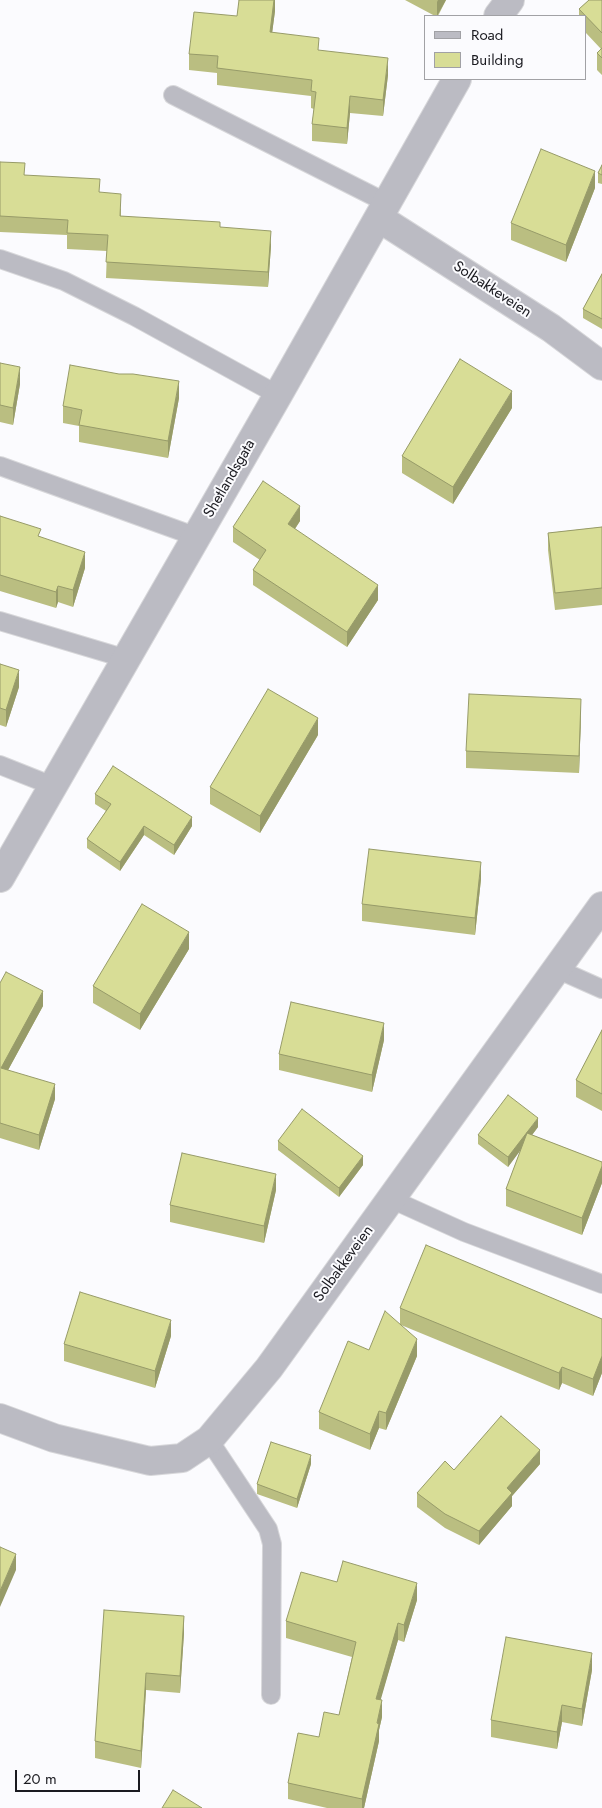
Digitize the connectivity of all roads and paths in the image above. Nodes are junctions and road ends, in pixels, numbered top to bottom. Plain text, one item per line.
1 (510, 0) edge
2 (499, 15) edge
3 (456, 80) edge
4 (173, 95) dead end
5 (383, 210) junction
6 (0, 259) edge
7 (602, 366) edge
8 (278, 395) junction
9 (0, 466) edge
10 (197, 537) junction
11 (0, 621) edge
12 (127, 659) junction
13 (0, 765) edge
14 (53, 786) junction
15 (0, 878) edge
16 (602, 906) edge
17 (557, 969) junction
18 (602, 989) edge
19 (391, 1199) junction
20 (602, 1284) edge
21 (0, 1418) edge
22 (209, 1440) junction
23 (271, 1695) dead end

1 - 2 street
3 - 5 street, Shetlandsgata
4 - 5 lane
5 - 7 street, Solbakkeveien
5 - 8 street, Shetlandsgata
6 - 8 lane
8 - 10 street, Shetlandsgata
9 - 10 lane
10 - 12 street, Shetlandsgata
11 - 12 lane
12 - 14 street, Shetlandsgata
13 - 14 lane
14 - 15 street, Shetlandsgata
16 - 17 street, Solbakkeveien
17 - 18 lane
17 - 19 street, Solbakkeveien
19 - 20 lane
19 - 22 street, Solbakkeveien
21 - 22 street, Solbakkeveien
22 - 23 lane

